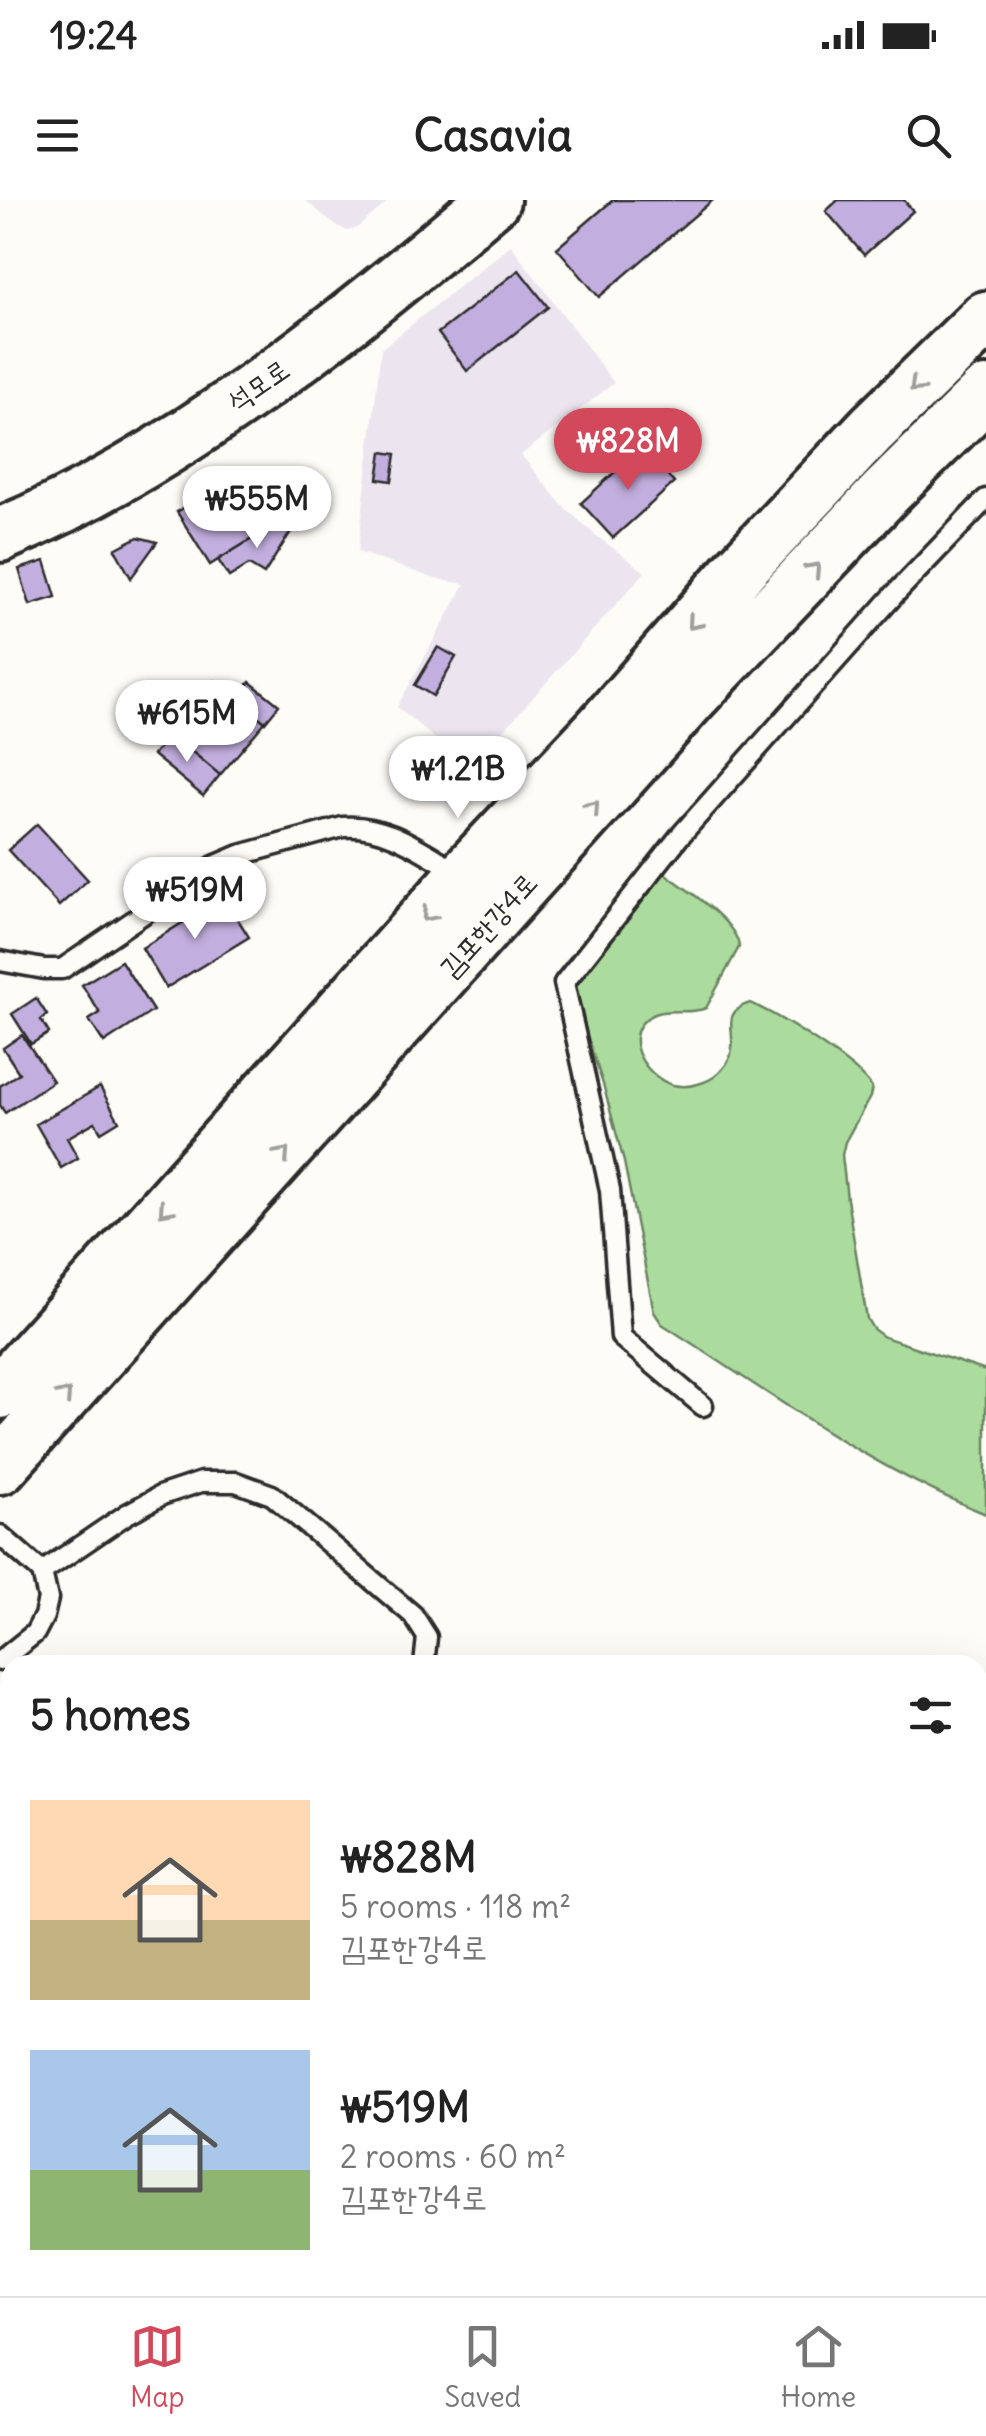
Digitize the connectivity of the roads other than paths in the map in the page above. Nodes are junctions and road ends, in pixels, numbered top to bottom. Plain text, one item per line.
1 (493, 200) edge
2 (986, 318) edge
3 (986, 392) edge
4 (986, 499) edge
5 (0, 535) edge
6 (464, 875) junction
7 (0, 961) edge
8 (0, 1392) edge
9 (702, 1406) dead end
10 (0, 1467) edge
11 (0, 1535) edge
12 (42, 1572) junction
13 (7, 1655) edge
14 (425, 1655) edge

1 - 5 street, 석모로
2 -> 6 street, 김포한강4로
10 -> 3 street, 김포한강4로
4 - 9 lane
6 - 7 lane
6 -> 8 street, 김포한강4로
11 - 12 lane
12 - 13 lane
12 - 14 lane

